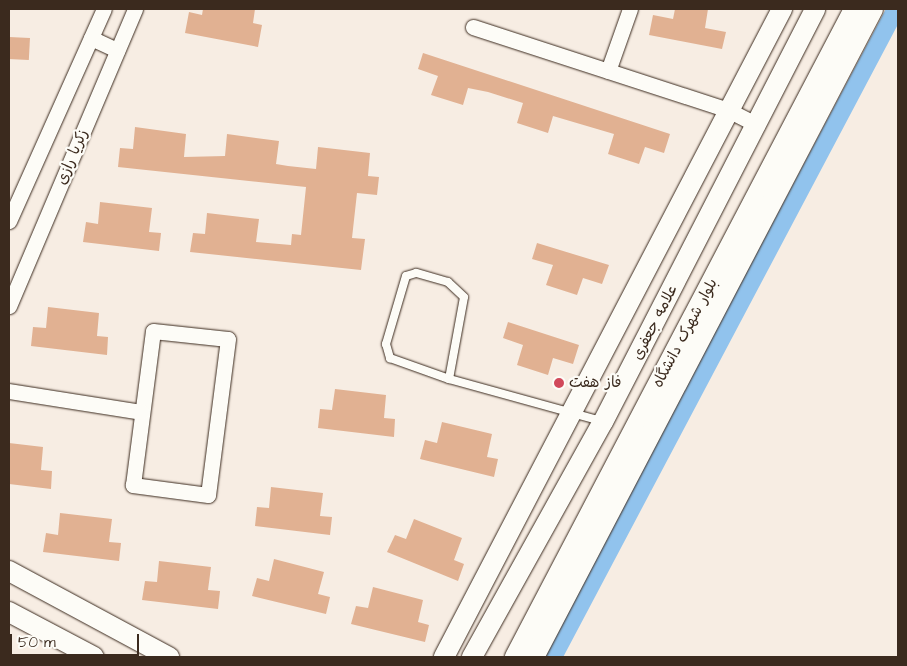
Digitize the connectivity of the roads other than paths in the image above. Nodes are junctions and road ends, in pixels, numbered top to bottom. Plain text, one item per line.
1 (104, 9) edge
2 (135, 9) edge
3 (630, 9) edge
4 (782, 9) edge
5 (815, 9) edge
6 (854, 9) edge
7 (872, 9) edge
8 (473, 27) dead end
9 (91, 38) junction
10 (118, 50) junction
11 (608, 71) junction
12 (728, 110) junction
13 (757, 125) junction
14 (9, 221) edge
15 (9, 306) edge
16 (449, 379) junction
17 (9, 391) edge
18 (141, 412) junction
19 (571, 413) junction
20 (604, 422) junction
21 (9, 571) edge
22 (9, 612) edge
23 (94, 657) edge
24 (169, 657) edge
25 (444, 657) edge
26 (472, 657) edge
27 (515, 657) edge
28 (534, 657) edge

1 - 9 street, زکریا رازی
2 - 10 street, زکریا رازی
3 - 11 street
4 - 12 street
5 - 13 street, علامه جعفری
6 - 27 street, بلوار شهرک دانشگاه
7 - 28 street, بلوار شهرک دانشگاه
8 - 11 street
9 - 10 street
9 - 14 street, زکریا رازی
10 - 15 street, زکریا رازی
11 - 12 street
12 - 13 street
12 - 19 street
13 - 20 street, علامه جعفری
16 - 16 lane
16 - 19 lane
17 - 18 street
18 - 18 street
19 - 20 lane
19 - 25 street
20 - 26 street, علامه جعفری
21 - 24 street
22 - 23 street

